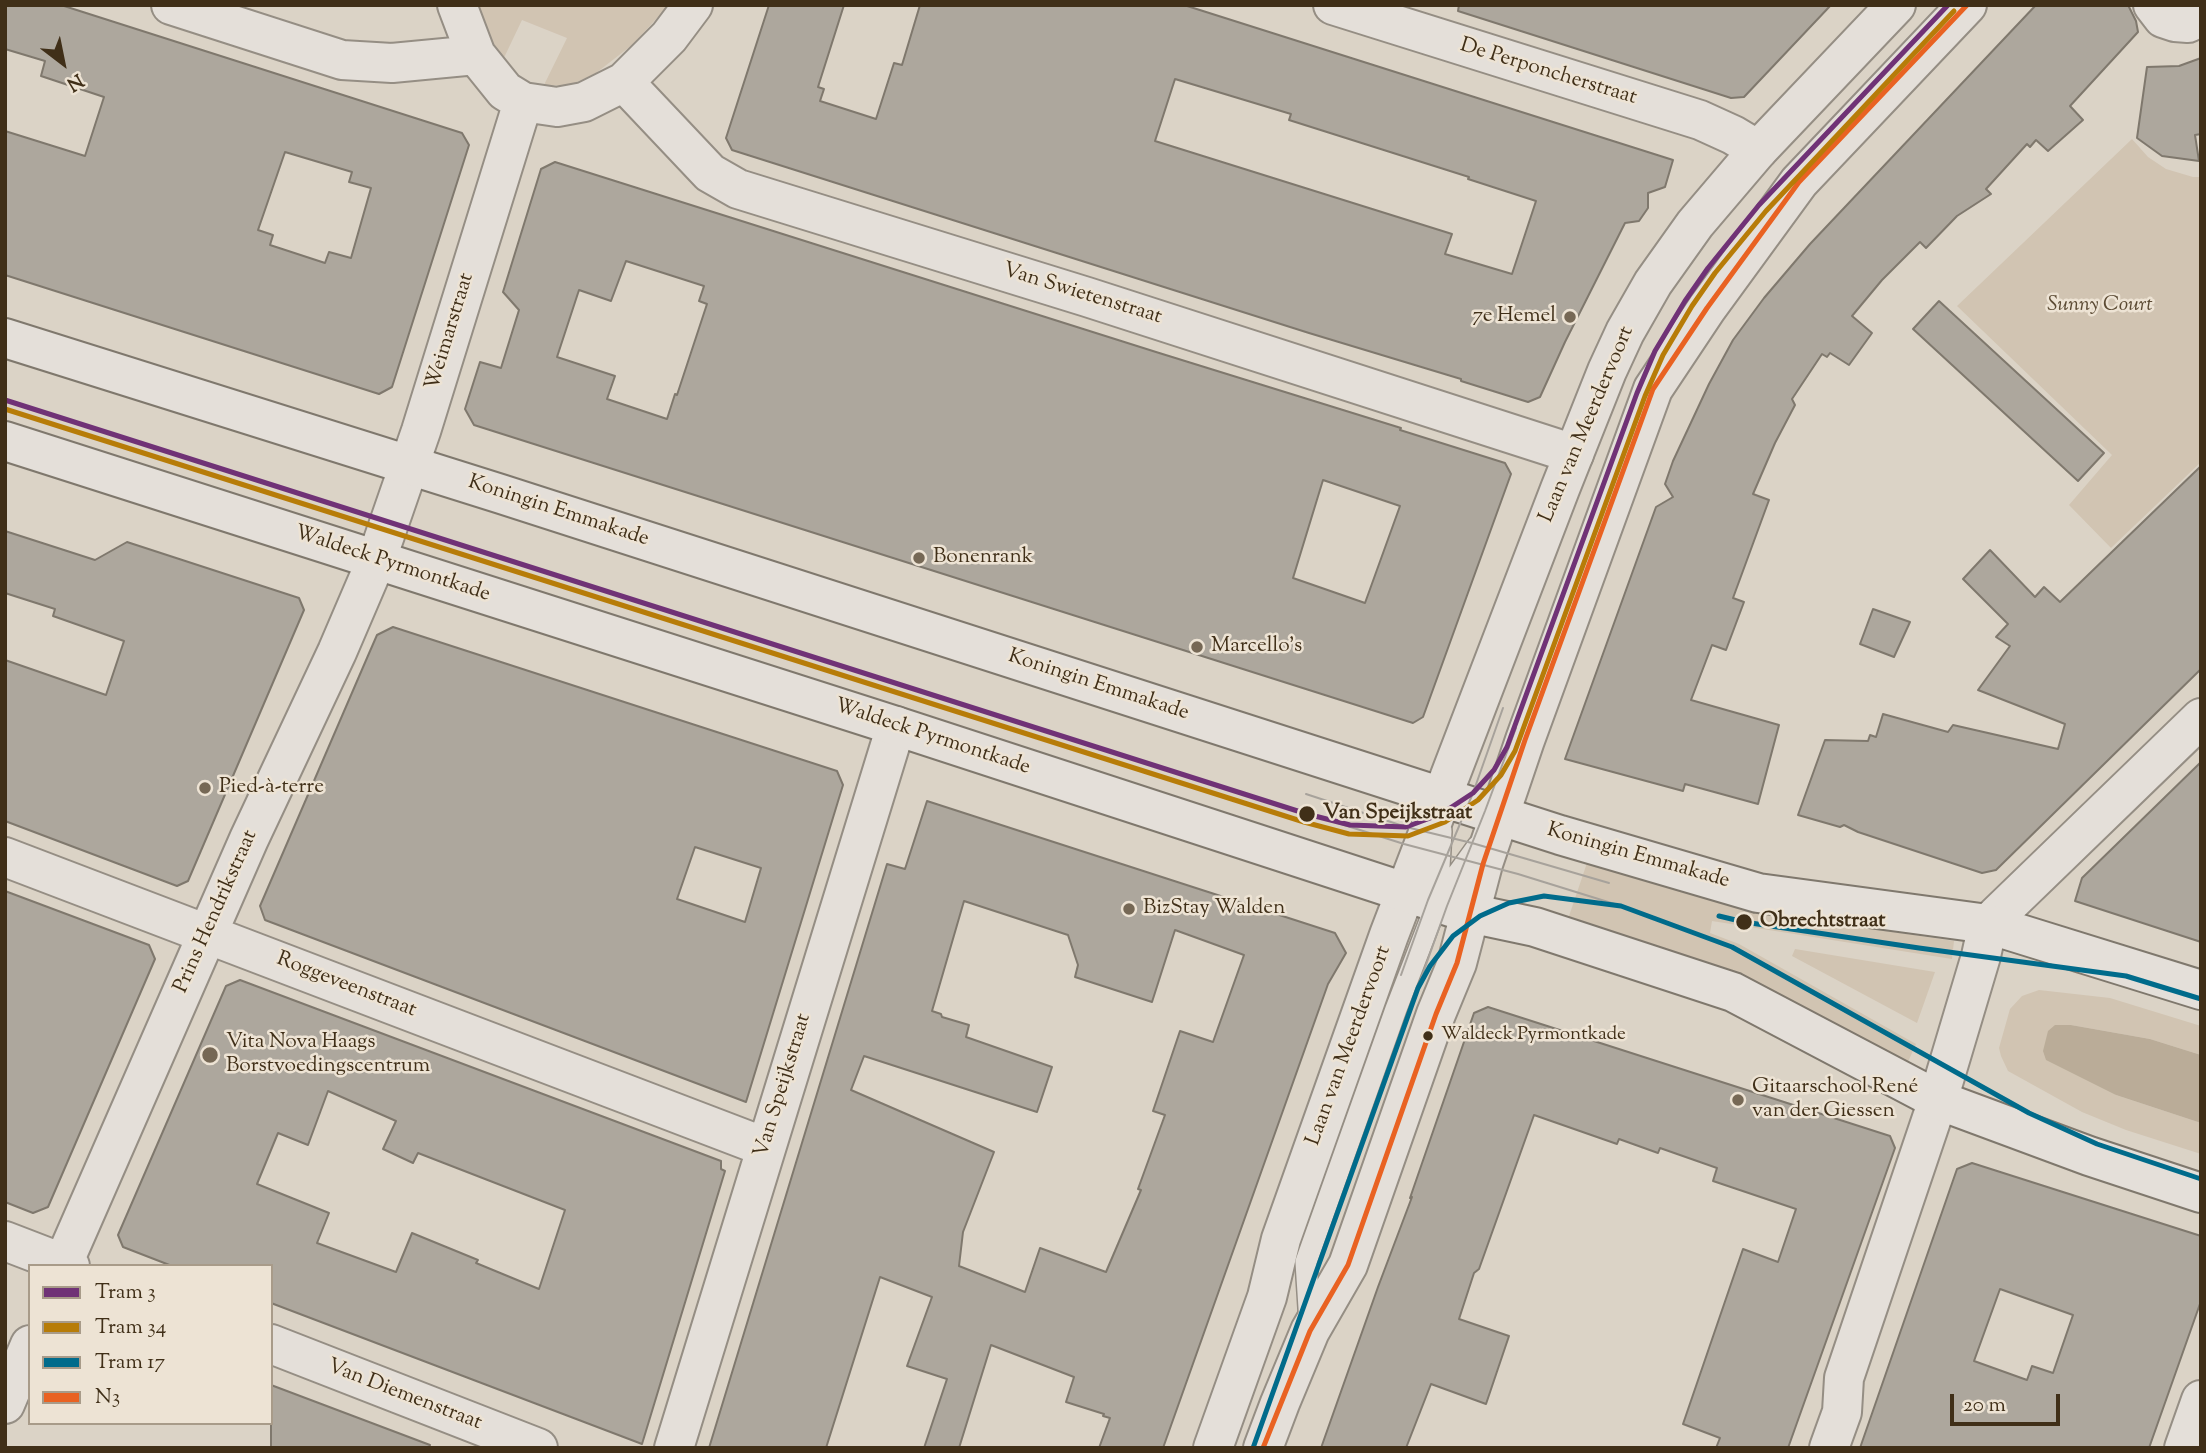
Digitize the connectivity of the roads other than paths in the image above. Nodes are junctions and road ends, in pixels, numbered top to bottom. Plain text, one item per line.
1 (171, 5) edge
2 (457, 5) edge
3 (693, 5) edge
4 (1333, 5) edge
5 (1896, 5) edge
6 (1967, 5) edge
7 (2153, 5) edge
8 (2201, 16) edge
9 (476, 55) junction
10 (624, 82) junction
11 (523, 102) junction
12 (1758, 149) junction
13 (5, 338) edge
14 (5, 441) edge
15 (1574, 454) junction
16 (409, 464) junction
17 (376, 561) junction
18 (2201, 718) edge
19 (896, 726) junction
20 (1442, 798) junction
21 (1500, 816) junction
22 (5, 857) edge
23 (1438, 903) junction
24 (1988, 924) junction
25 (207, 933) junction
26 (2201, 990) edge
27 (1938, 1100) junction
28 (765, 1147) junction
29 (2201, 1193) edge
30 (5, 1241) edge
31 (1306, 1262) junction
32 (62, 1264) edge
33 (65, 1264) edge
34 (1267, 1297) junction
35 (1310, 1331) junction
36 (273, 1345) edge
37 (28, 1350) edge
38 (2201, 1400) edge
39 (5, 1404) edge
40 (538, 1448) edge
41 (674, 1448) edge
42 (1213, 1448) edge
43 (1263, 1448) edge
44 (1829, 1448) edge
45 (2184, 1448) edge

1 - 9 street
2 - 9 street
3 - 10 street
4 - 12 street, De Perponcherstraat
5 - 12 street, Laan van Meerdervoort
6 - 21 street, Laan van Meerdervoort
7 - 8 street
9 - 11 street
10 - 11 street
10 - 15 street, Van Swietenstraat
11 - 16 street, Weimarstraat
12 - 15 street, Laan van Meerdervoort
13 - 16 street, Koningin Emmakade
14 - 17 street, Waldeck Pyrmontkade
15 - 20 street, Laan van Meerdervoort
16 - 17 street, Weimarstraat
16 - 20 street, Koningin Emmakade
17 - 19 street, Waldeck Pyrmontkade
17 - 25 street, Prins Hendrikstraat
18 - 24 street
19 - 23 street, Waldeck Pyrmontkade
19 - 28 street, Van Speijkstraat
20 - 21 street, Koningin Emmakade
20 - 23 street, Laan van Meerdervoort
21 - 23 street, Laan van Meerdervoort
21 - 24 street, Koningin Emmakade
22 - 25 street, Roggeveenstraat
23 - 27 street, Waldeck Pyrmontkade
23 - 31 lane, Laan van Meerdervoort
23 - 34 street, Laan van Meerdervoort
23 - 35 street, Laan van Meerdervoort
24 - 26 street, Koningin Emmakade
24 - 27 street
25 - 28 street, Roggeveenstraat
25 - 33 street, Prins Hendrikstraat
27 - 29 street, Waldeck Pyrmontkade
27 - 44 street
28 - 41 street, Van Speijkstraat
30 - 32 street
31 - 34 lane, Laan van Meerdervoort
31 - 35 lane, Laan van Meerdervoort
34 - 42 street, Laan van Meerdervoort
35 - 43 street, Laan van Meerdervoort
36 - 40 street, Van Diemenstraat
37 - 39 street
38 - 45 street

